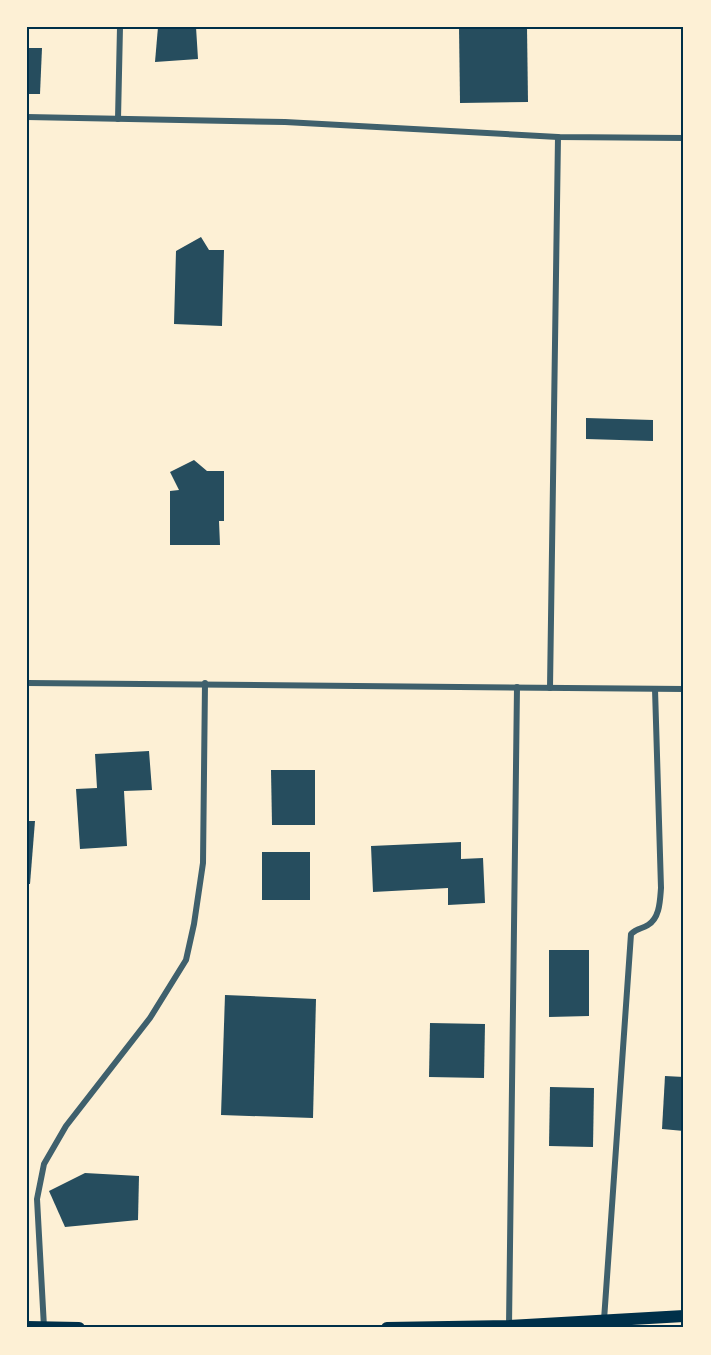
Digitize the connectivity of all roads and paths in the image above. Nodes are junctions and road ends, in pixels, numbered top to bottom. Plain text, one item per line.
1 (120, 27) edge
2 (27, 117) edge
3 (118, 119) junction
4 (558, 137) junction
5 (684, 138) edge
6 (27, 682) edge
7 (205, 683) junction
8 (517, 687) junction
9 (550, 688) junction
10 (655, 689) junction
11 (684, 689) edge
12 (684, 1316) edge
13 (604, 1320) junction
14 (27, 1327) edge
15 (509, 1327) edge
16 (44, 1328) edge
17 (79, 1328) edge
18 (387, 1328) edge

1 - 3 street
2 - 3 street
3 - 4 street
4 - 5 street
4 - 9 street
6 - 7 street
7 - 8 street
7 - 16 street
8 - 9 street
8 - 15 street
9 - 10 street
10 - 11 street
10 - 13 street
12 - 13 main road
13 - 15 main road
14 - 16 main road
15 - 18 main road
16 - 17 main road

